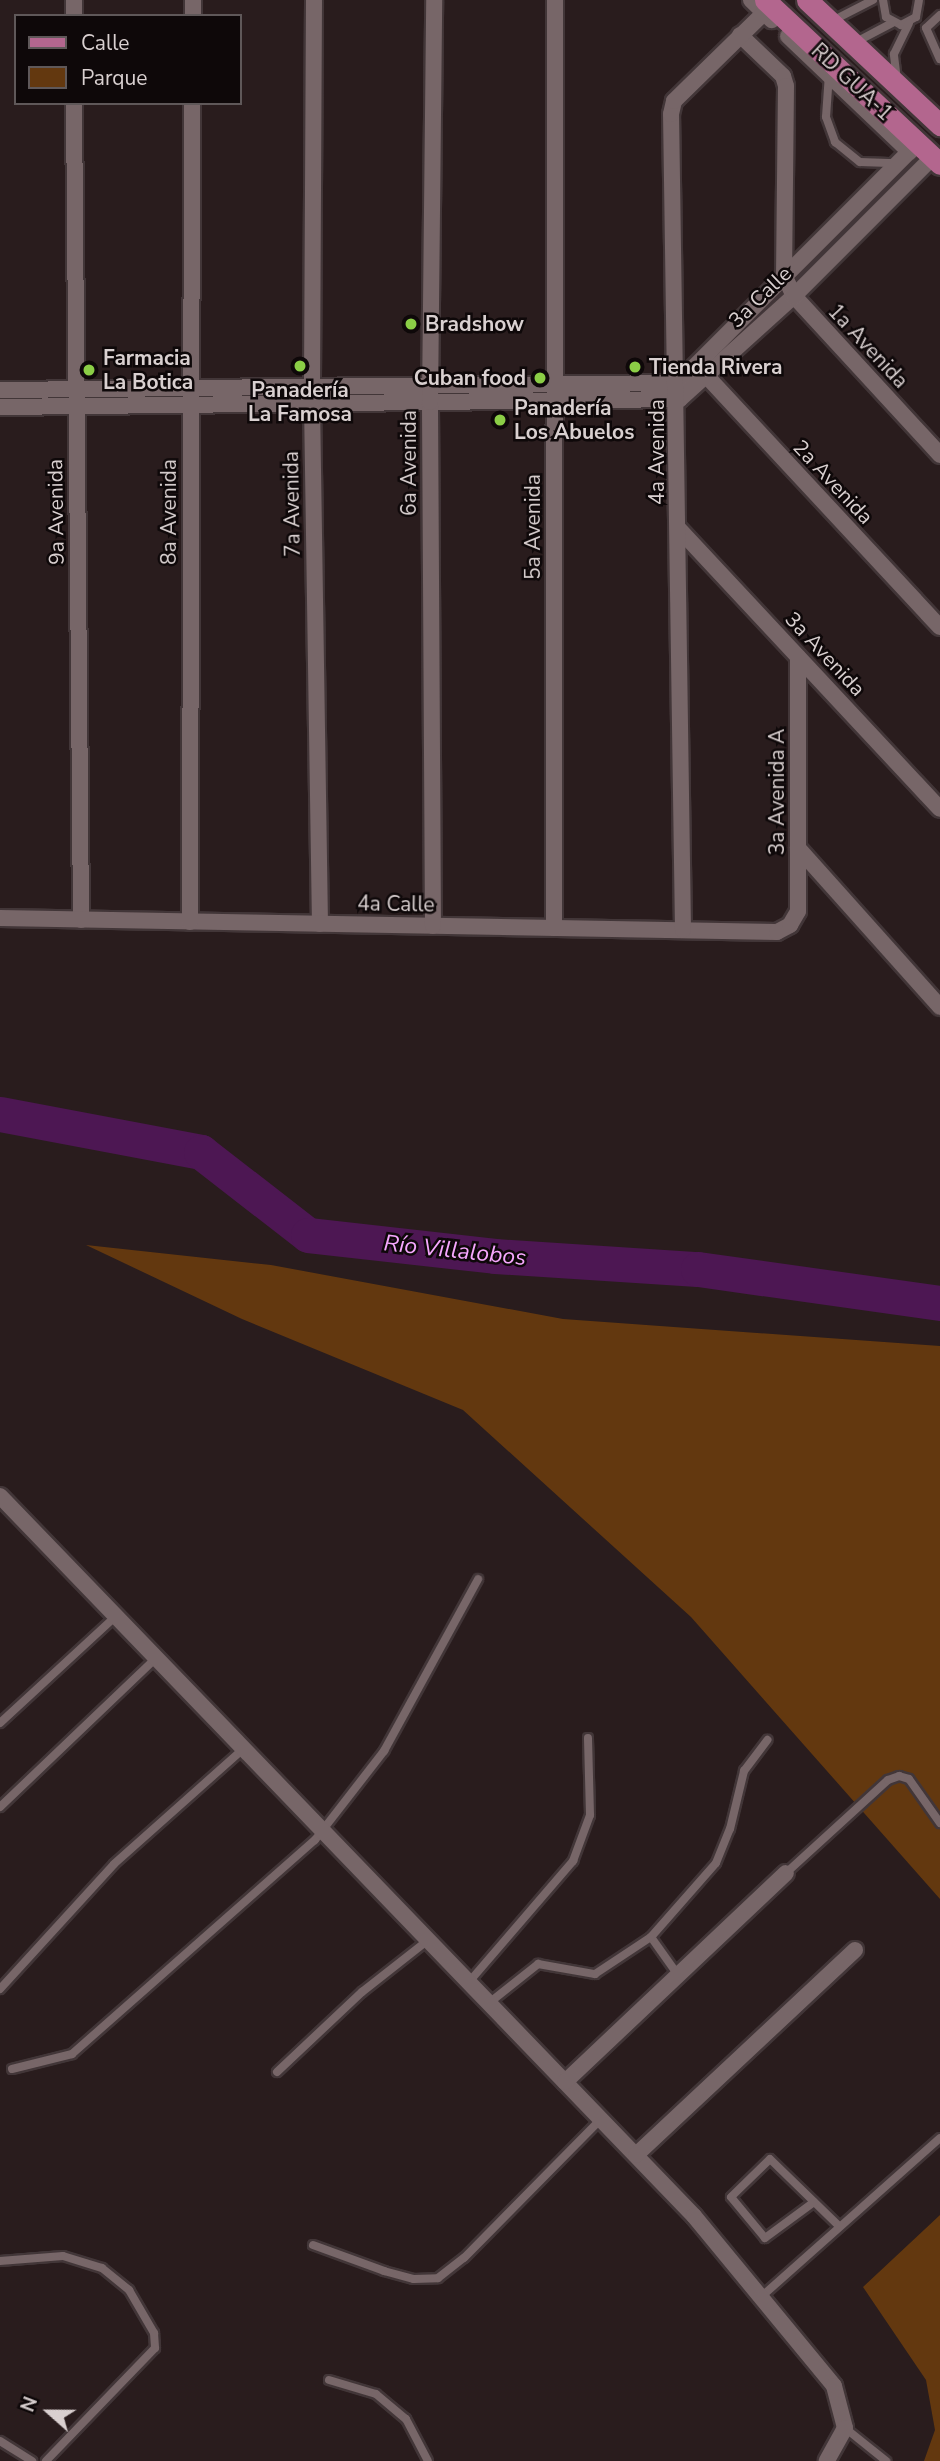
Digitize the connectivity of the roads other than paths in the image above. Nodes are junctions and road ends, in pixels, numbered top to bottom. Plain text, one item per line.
1 (314, 0) edge
2 (434, 0) edge
3 (555, 0) edge
4 (751, 0) edge
5 (807, 0) edge
6 (873, 0) edge
7 (883, 0) edge
8 (920, 0) edge
9 (765, 4) edge
10 (940, 15) edge
11 (831, 22) junction
12 (892, 23) junction
13 (909, 23) junction
14 (740, 35) junction
15 (853, 43) junction
16 (940, 59) edge
17 (828, 74) junction
18 (898, 87) junction
19 (74, 105) edge
20 (192, 105) edge
21 (926, 145) edge
22 (784, 275) junction
23 (794, 296) junction
24 (701, 370) junction
25 (678, 383) junction
26 (555, 384) junction
27 (431, 385) junction
28 (312, 387) junction
29 (190, 388) junction
30 (73, 389) junction
31 (0, 390) edge
32 (678, 400) junction
33 (554, 401) junction
34 (430, 402) junction
35 (312, 404) junction
36 (190, 405) junction
37 (75, 406) junction
38 (0, 407) edge
39 (940, 455) edge
40 (678, 528) junction
41 (940, 627) edge
42 (798, 657) junction
43 (940, 809) edge
44 (799, 848) junction
45 (0, 918) edge
46 (81, 920) junction
47 (190, 922) junction
48 (320, 924) junction
49 (790, 925) joint
50 (433, 926) junction
51 (554, 928) junction
52 (683, 930) junction
53 (940, 1007) edge
54 (0, 1496) edge
55 (478, 1579) dead end
56 (116, 1616) junction
57 (156, 1658) junction
58 (0, 1723) edge
59 (589, 1738) dead end
60 (767, 1740) dead end
61 (243, 1749) junction
62 (0, 1807) edge
63 (940, 1823) edge
64 (323, 1831) junction
65 (786, 1872) joint
66 (651, 1937) junction
67 (428, 1940) junction
68 (855, 1951) dead end
69 (678, 1975) junction
70 (469, 1982) junction
71 (0, 1989) edge
72 (489, 2003) junction
73 (12, 2069) dead end
74 (277, 2072) dead end
75 (565, 2082) junction
76 (601, 2119) junction
77 (940, 2138) edge
78 (636, 2155) junction
79 (814, 2202) junction
80 (839, 2226) junction
81 (313, 2245) dead end
82 (0, 2261) edge
83 (761, 2297) junction
84 (329, 2380) dead end
85 (845, 2428) junction
86 (0, 2441) edge
87 (32, 2461) edge
88 (46, 2461) edge
89 (428, 2461) edge
90 (827, 2461) edge
91 (886, 2461) edge

1 - 28 street, 7a Avenida
2 - 27 street, 6a Avenida
3 - 26 street, 5a Avenida
4 - 9 street
5 - 11 main road, RD GUA-1
6 - 11 lane
7 - 12 lane
8 - 13 lane
9 - 14 street, 4a Avenida
9 - 15 main road
9 - 17 street
9 - 21 main road, RD GUA-1
10 - 16 lane
11 - 15 main road, RD GUA-1
12 - 13 lane
12 - 15 lane
13 - 18 lane
14 - 22 street
14 - 25 street, 4a Avenida
15 - 18 main road, RD GUA-1
17 - 21 street
17 - 21 lane
18 - 21 main road, RD GUA-1
19 - 30 street, 9a Avenida
20 - 29 street, 8a Avenida
21 - 22 street, 3a Calle
21 - 23 street, 3a Calle
22 - 23 street, 1a Avenida
22 - 24 street, 3a Calle
23 - 24 street, 3a Calle
23 - 39 street, 1a Avenida
24 - 25 street, 3a Calle
24 - 32 street, 3a Calle
24 - 41 street, 2a Avenida
25 - 26 street
25 - 32 street, 4a Avenida
26 - 27 street
26 - 33 street, 5a Avenida
27 - 28 street
27 - 34 street, 6a Avenida
28 - 29 street
28 - 35 street, 7a Avenida
29 - 30 street
29 - 36 street, 8a Avenida
30 - 31 street
30 - 37 street, 9a Avenida
32 - 33 street
32 - 40 street, 4a Avenida
33 - 34 street
33 - 51 street, 5a Avenida
34 - 35 street
34 - 50 street, 6a Avenida
35 - 36 street
35 - 48 street, 7a Avenida
36 - 37 street
36 - 47 street, 8a Avenida
37 - 38 street
37 - 46 street, 9a Avenida
40 - 42 street, 3a Avenida
40 - 52 street, 4a Avenida
42 - 43 street, 3a Avenida
42 - 44 street, 3a Avenida A
44 - 49 street, 3a Avenida A
44 - 53 street
45 - 46 street, 4a Calle
46 - 47 street, 4a Calle
47 - 48 street, 4a Calle
48 - 50 street, 4a Calle
49 - 52 street, 4a Calle
50 - 51 street, 4a Calle
51 - 52 street, 4a Calle
54 - 56 street
55 - 64 lane
56 - 57 street
56 - 58 lane
57 - 61 street
57 - 62 lane
59 - 70 lane
60 - 66 lane
61 - 64 street
61 - 71 lane
63 - 65 lane
64 - 67 street
64 - 73 lane
65 - 69 street
66 - 69 lane
66 - 72 lane
67 - 70 street
67 - 74 lane
68 - 78 street
69 - 75 street
70 - 72 street
72 - 75 street
75 - 76 street
76 - 78 street
76 - 81 lane
77 - 80 lane
78 - 83 street
79 - 79 lane
79 - 80 lane
80 - 83 lane
82 - 88 lane
83 - 85 street
84 - 89 lane
85 - 90 street
85 - 91 lane
86 - 87 lane

